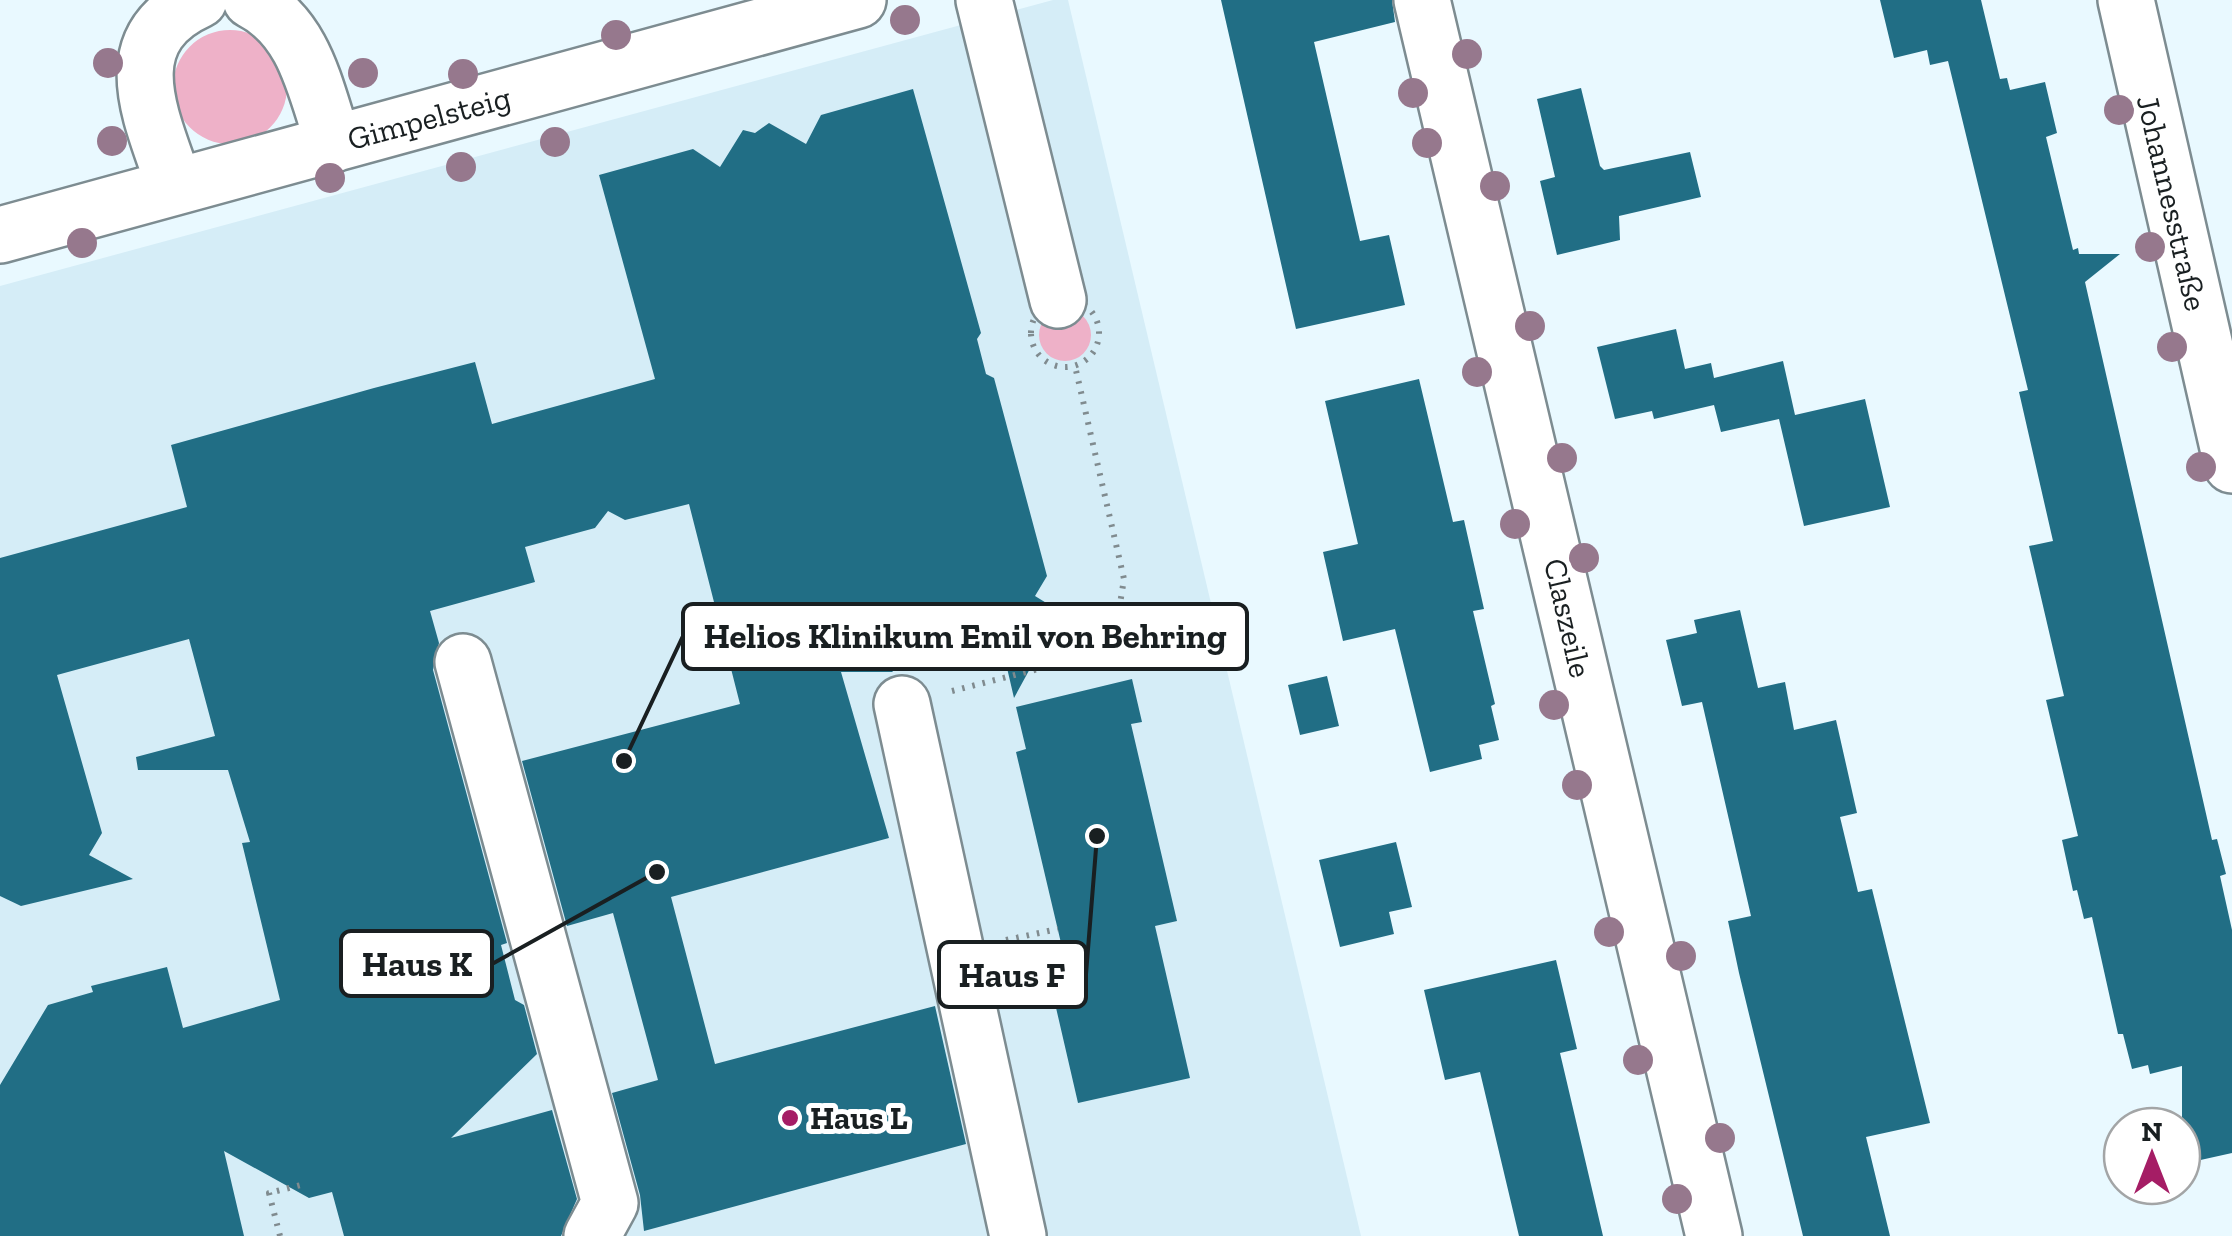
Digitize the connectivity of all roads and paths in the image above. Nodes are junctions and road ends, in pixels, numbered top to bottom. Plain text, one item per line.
1 (199, 0) edge
2 (251, 0) edge
3 (858, 0) edge
4 (984, 0) edge
5 (1422, 0) edge
6 (2126, 0) edge
7 (334, 144) junction
8 (175, 187) junction
9 (0, 235) edge
10 (1058, 300) dead end
11 (1076, 366) dead end
12 (2232, 464) edge
13 (463, 662) dead end
14 (902, 704) joint
15 (301, 1185) dead end
16 (280, 1236) edge
17 (592, 1236) edge
18 (1018, 1236) edge
19 (1714, 1236) edge

1 - 8 street
2 - 7 street
3 - 7 street, Gimpelsteig
4 - 10 street
5 - 19 street, Claszeile
6 - 12 street, Johannesstraße
7 - 8 street, Gimpelsteig
8 - 9 street, Gimpelsteig
11 - 14 path
13 - 17 street
14 - 18 street
15 - 16 path

